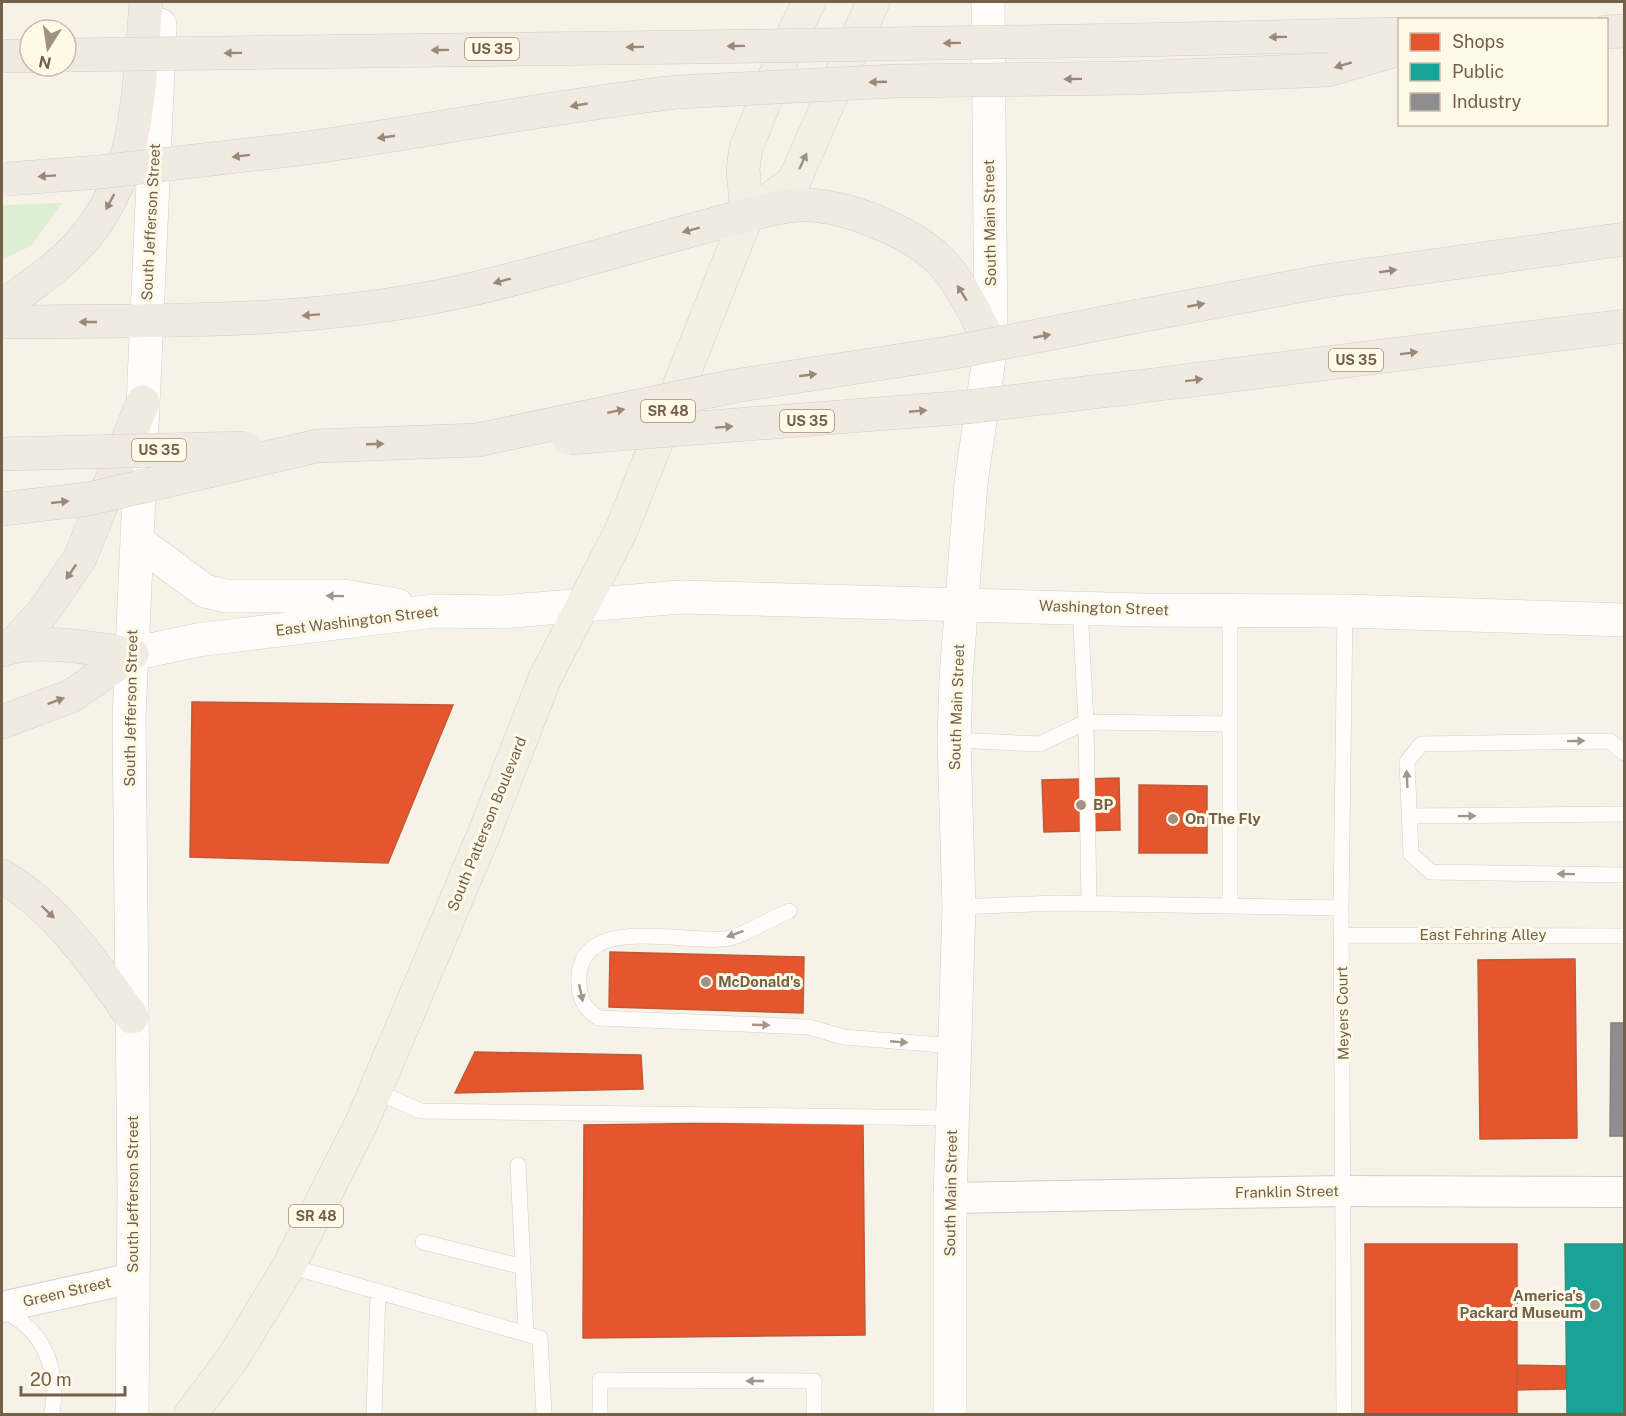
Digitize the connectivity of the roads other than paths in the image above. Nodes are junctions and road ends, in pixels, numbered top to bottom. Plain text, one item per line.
1 (147, 2) edge
2 (161, 2) edge
3 (808, 2) edge
4 (873, 2) edge
5 (988, 2) edge
6 (1624, 31) edge
7 (1608, 32) edge
8 (1398, 34) edge
9 (1398, 50) edge
10 (78, 55) edge
11 (4, 179) edge
12 (747, 216) junction
13 (1615, 240) edge
14 (2, 305) edge
15 (2, 322) edge
16 (146, 322) junction
17 (1624, 326) edge
18 (991, 344) junction
19 (143, 402) junction
20 (477, 440) junction
21 (317, 446) junction
22 (2, 454) edge
23 (2, 509) edge
24 (137, 541) junction
25 (583, 604) junction
26 (961, 604) junction
27 (1080, 608) junction
28 (1230, 610) junction
29 (1345, 611) junction
30 (434, 612) junction
31 (1624, 620) edge
32 (7, 648) edge
33 (132, 654) junction
34 (2, 722) edge
35 (1086, 722) junction
36 (1230, 724) junction
37 (954, 740) junction
38 (1624, 753) edge
39 (1624, 814) edge
40 (1409, 816) junction
41 (1624, 875) edge
42 (2, 876) edge
43 (1089, 904) junction
44 (1230, 906) junction
45 (959, 907) junction
46 (1341, 908) junction
47 (789, 910) dead end
48 (1342, 935) junction
49 (1624, 936) edge
50 (132, 1017) junction
51 (955, 1046) junction
52 (375, 1091) junction
53 (952, 1118) junction
54 (518, 1165) dead end
55 (1345, 1191) junction
56 (1624, 1192) edge
57 (950, 1198) junction
58 (423, 1242) dead end
59 (289, 1266) junction
60 (523, 1268) junction
61 (133, 1278) junction
62 (378, 1291) junction
63 (2, 1309) edge
64 (526, 1333) junction
65 (52, 1414) edge
66 (132, 1414) edge
67 (191, 1414) edge
68 (374, 1414) edge
69 (544, 1414) edge
70 (600, 1414) edge
71 (814, 1414) edge
72 (950, 1414) edge
73 (1344, 1414) edge

1 -> 14 highway
2 - 16 street, South Jefferson Street
3 - 12 main road, South Patterson Boulevard / SR 48
12 -> 4 main road
5 - 18 street, South Main Street
6 - 7 highway
8 -> 10 highway, US 35, bridge
9 -> 11 highway, bridge
12 -> 16 highway
18 -> 12 highway
12 - 25 main road, South Patterson Boulevard / SR 48
20 -> 13 highway, bridge
16 -> 15 highway
16 - 19 street, South Jefferson Street
20 -> 17 highway, US 35, bridge
18 - 26 street, South Main Street
19 - 24 street, South Jefferson Street
19 -> 32 highway
21 -> 20 highway, US 35
21 - 22 highway, US 35, bridge
23 -> 21 highway, bridge
30 -> 24 street
24 - 33 street, South Jefferson Street
25 - 26 street, Washington Street
25 - 30 street, East Washington Street
25 - 52 main road, South Patterson Boulevard / SR 48
26 - 27 street, Washington Street
26 - 37 street, South Main Street
27 - 28 street, Washington Street
27 - 35 lane
28 - 29 street, Washington Street
28 - 36 lane
29 - 31 street, Washington Street
29 - 46 lane, Meyers Court
30 - 33 street, East Washington Street
32 - 33 highway
34 -> 33 highway
33 - 50 street, South Jefferson Street
35 - 36 lane
35 - 37 lane
35 - 43 lane
36 - 44 lane
37 - 45 street, South Main Street
40 -> 38 lane
40 -> 39 lane
41 -> 40 lane
42 -> 50 highway
43 - 44 lane
43 - 45 lane
44 - 46 lane
45 - 51 street, South Main Street
46 - 48 lane, Meyers Court
47 -> 51 lane
48 - 49 lane, East Fehring Alley
48 - 55 lane, Meyers Court
50 - 61 street, South Jefferson Street
51 - 53 street, South Main Street
52 - 53 lane
52 - 59 main road, South Patterson Boulevard / SR 48
53 - 57 street, South Main Street
54 - 60 lane
55 - 56 street, Franklin Street
55 - 57 street, Franklin Street
55 - 73 lane, Meyers Court
57 - 72 street, South Main Street
58 - 60 lane
59 - 62 lane
59 - 67 main road, South Patterson Boulevard / SR 48
60 - 64 lane
61 - 63 street, Green Street
61 - 66 street, South Jefferson Street
62 - 64 lane
62 - 68 lane
63 - 65 lane
64 - 69 lane
71 -> 70 lane

